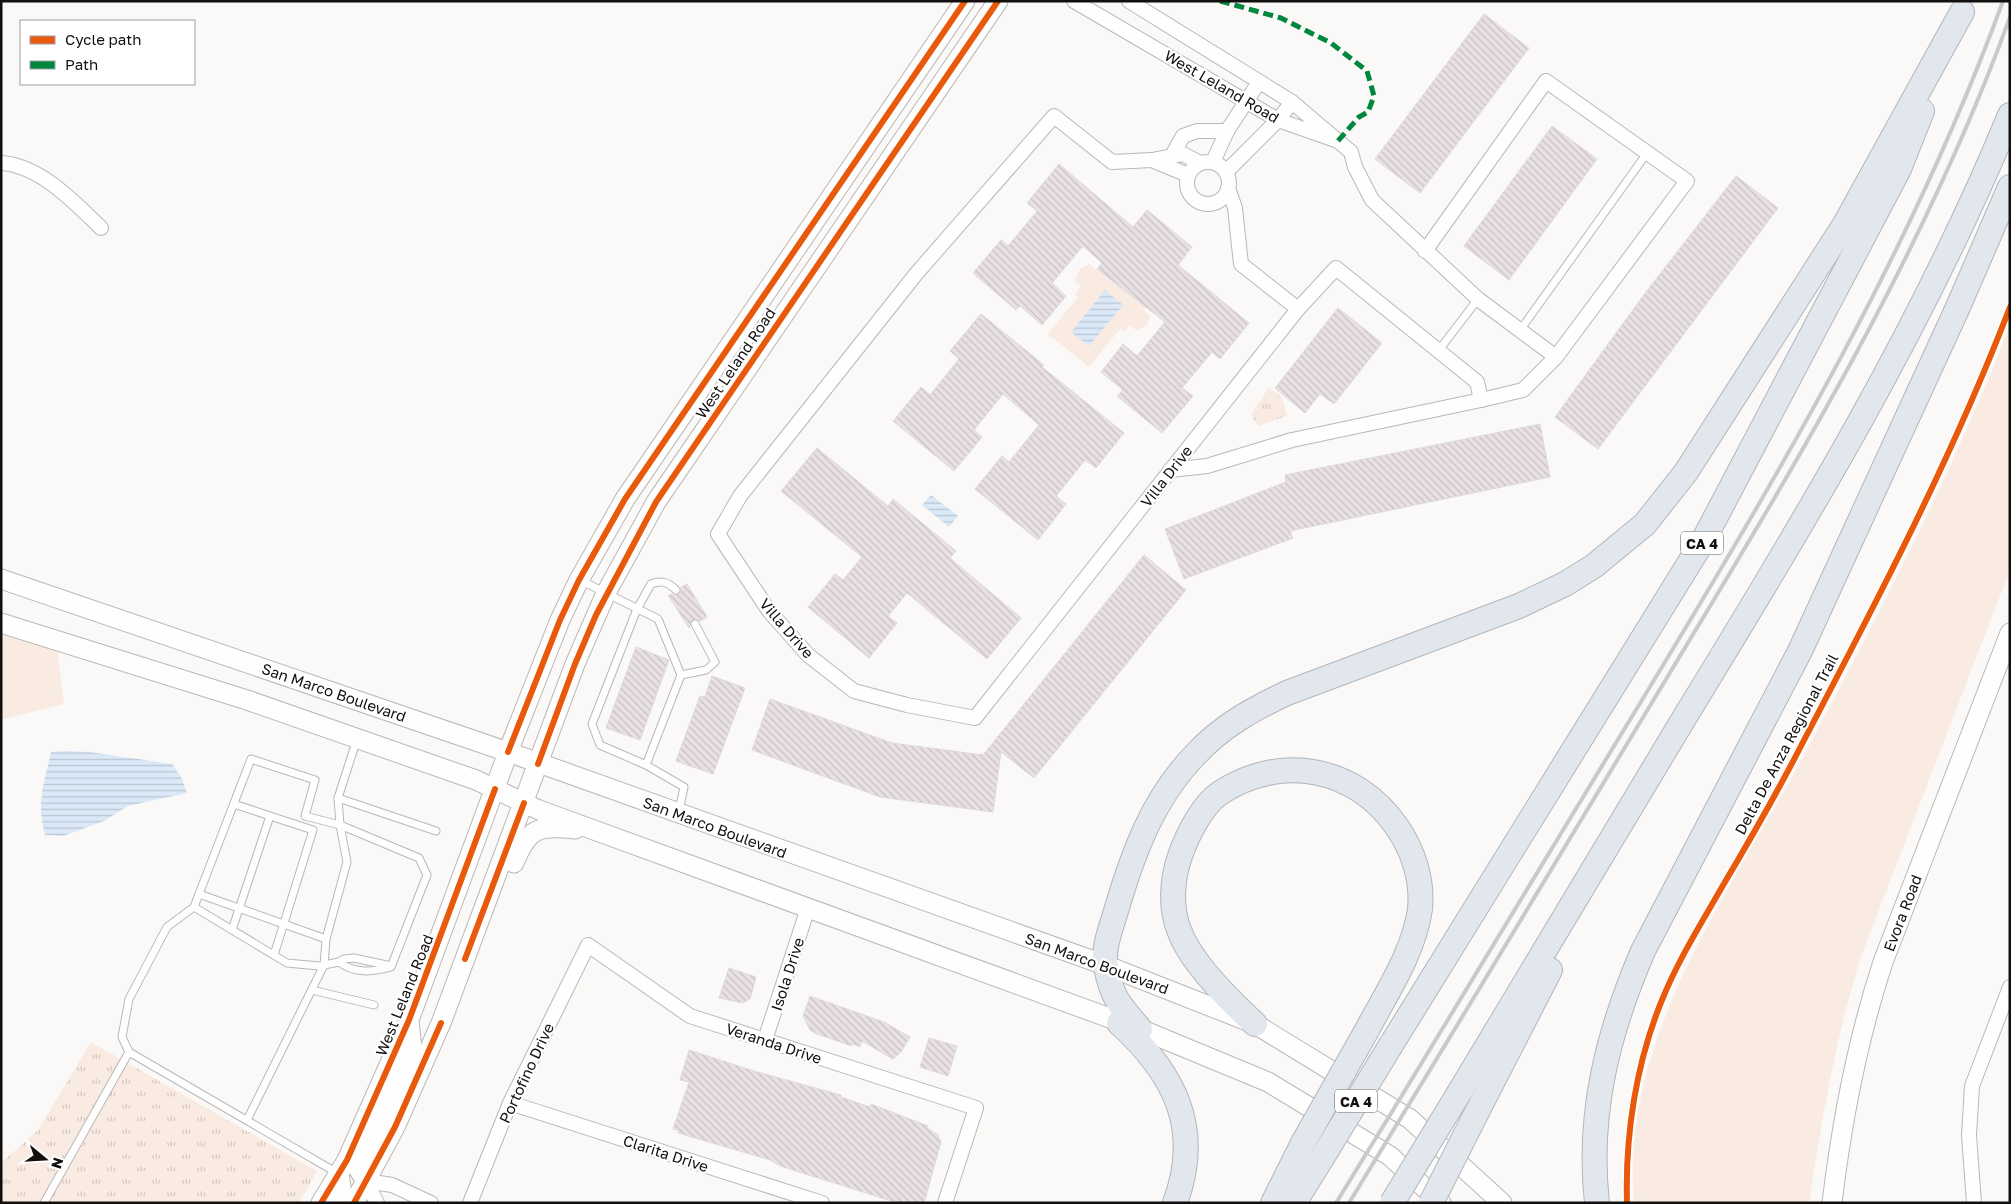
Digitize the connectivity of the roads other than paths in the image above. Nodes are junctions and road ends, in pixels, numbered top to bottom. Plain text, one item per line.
1 (965, 1) edge
2 (998, 1) edge
3 (1074, 1) edge
4 (1129, 1) edge
5 (1964, 7) edge
6 (1259, 82) junction
7 (1245, 101) junction
8 (1292, 102) junction
9 (2010, 115) edge
10 (1278, 120) junction
11 (1227, 131) junction
12 (1338, 141) junction
13 (1647, 153) junction
14 (1173, 154) junction
15 (1152, 160) junction
16 (1206, 162) junction
17 (1, 163) edge
18 (1226, 172) junction
19 (1188, 175) junction
20 (2010, 187) edge
21 (1228, 188) junction
22 (101, 228) dead end
23 (1425, 251) junction
24 (1478, 299) junction
25 (1298, 308) junction
26 (1521, 329) junction
27 (1439, 350) junction
28 (1556, 357) junction
29 (1481, 400) junction
30 (1170, 470) junction
31 (1, 579) edge
32 (580, 580) junction
33 (676, 590) dead end
34 (606, 594) junction
35 (637, 609) junction
36 (1, 623) edge
37 (695, 624) dead end
38 (2010, 633) edge
39 (681, 675) junction
40 (357, 739) junction
41 (1669, 743) junction
42 (508, 752) junction
43 (538, 764) junction
44 (646, 765) junction
45 (495, 789) junction
46 (338, 798) junction
47 (524, 803) junction
48 (234, 804) junction
49 (678, 814) junction
50 (270, 816) junction
51 (305, 816) junction
52 (301, 826) junction
53 (340, 826) junction
54 (436, 831) dead end
55 (598, 831) junction
56 (199, 894) junction
57 (194, 907) junction
58 (808, 908) junction
59 (240, 909) junction
60 (284, 925) junction
61 (232, 930) junction
62 (326, 939) junction
63 (588, 945) joint
64 (274, 955) junction
65 (324, 965) junction
66 (1105, 965) junction
67 (2010, 987) edge
68 (312, 990) junction
69 (374, 1005) dead end
70 (409, 1020) junction
71 (1118, 1021) junction
72 (441, 1023) junction
73 (1255, 1024) junction
74 (1140, 1028) junction
75 (765, 1040) junction
76 (128, 1052) junction
77 (510, 1103) junction
78 (247, 1120) junction
79 (339, 1174) junction
80 (366, 1181) junction
81 (44, 1203) edge
82 (322, 1203) edge
83 (339, 1203) edge
84 (354, 1203) edge
85 (377, 1203) edge
86 (431, 1203) edge
87 (470, 1203) edge
88 (822, 1203) edge
89 (945, 1203) edge
90 (1175, 1203) edge
91 (1273, 1203) edge
92 (1294, 1203) edge
93 (1392, 1203) edge
94 (1431, 1203) edge
95 (1442, 1203) edge
96 (1502, 1203) edge
97 (1597, 1203) edge
98 (1832, 1203) edge
99 (1974, 1203) edge

1 - 32 main road, West Leland Road
2 - 34 main road, West Leland Road
3 - 7 street, West Leland Road
4 - 6 street, West Leland Road
5 - 66 highway
5 - 92 highway, CA 4, bridge
6 - 7 street
6 - 8 street, West Leland Road
7 - 10 street, West Leland Road
7 - 11 street
8 - 10 street
8 - 12 street, West Leland Road
9 - 41 highway
10 - 12 street, West Leland Road
10 - 18 street
11 - 14 street
11 - 16 street
12 - 23 street
13 - 23 street
13 - 26 lane
13 - 28 street
14 - 15 street, Villa Drive
14 - 16 street
15 - 19 street, Villa Drive
15 - 30 street, Villa Drive
16 - 18 street
16 - 19 street
17 - 22 street
18 - 21 street
19 - 21 street
20 - 97 highway
21 - 25 street
23 - 24 street
24 - 26 street
24 - 27 lane
25 - 27 street, Villa Drive
25 - 30 street, Villa Drive
26 - 28 street
27 - 29 street
28 - 29 street
29 - 30 street
31 - 42 main road, San Marco Boulevard
32 - 34 lane
32 - 42 main road, West Leland Road
33 - 35 lane
34 - 35 lane
34 - 43 main road, West Leland Road
35 - 39 lane
35 - 44 lane
36 - 40 main road
37 - 39 lane
38 - 98 main road, Evora Road
39 - 44 lane
40 - 45 main road
40 - 46 lane
41 - 93 highway, bridge
41 - 94 highway, bridge
42 - 43 main road, San Marco Boulevard
42 - 45 main road, West Leland Road
43 - 47 main road, West Leland Road
43 - 49 main road, San Marco Boulevard
44 - 49 lane
45 - 47 main road
45 - 70 main road, West Leland Road
46 - 53 lane
46 - 54 lane
47 - 55 main road
47 - 72 main road, West Leland Road
48 - 50 lane
48 - 51 lane
48 - 56 lane
49 - 66 main road, San Marco Boulevard
50 - 52 lane
50 - 59 lane
51 - 52 lane
51 - 53 lane
52 - 60 lane
53 - 62 lane
53 - 65 lane
55 - 58 main road
55 - 72 main road
56 - 57 lane
56 - 59 lane
57 - 61 lane
57 - 76 lane
58 - 71 main road
58 - 75 street, Isola Drive
59 - 60 lane
59 - 61 lane
60 - 62 lane
60 - 64 lane
61 - 64 lane
62 - 65 lane
63 - 75 street, Veranda Drive
63 - 77 street, Portofino Drive
64 - 65 lane
65 - 68 lane
66 - 73 main road, San Marco Boulevard
66 - 74 highway
67 - 99 street
68 - 69 lane
68 - 78 lane
70 - 79 main road, West Leland Road
70 - 80 main road
71 - 74 main road
71 - 90 highway
72 - 80 main road, West Leland Road
73 - 91 highway, bridge
73 - 96 main road, San Marco Boulevard
74 - 95 main road
75 - 89 street, Veranda Drive
76 - 78 lane
76 - 81 lane
77 - 87 street, Portofino Drive
77 - 88 street, Clarita Drive
78 - 79 lane
79 - 82 main road, West Leland Road
79 - 83 main road
80 - 84 main road, West Leland Road
80 - 85 street
80 - 86 street

